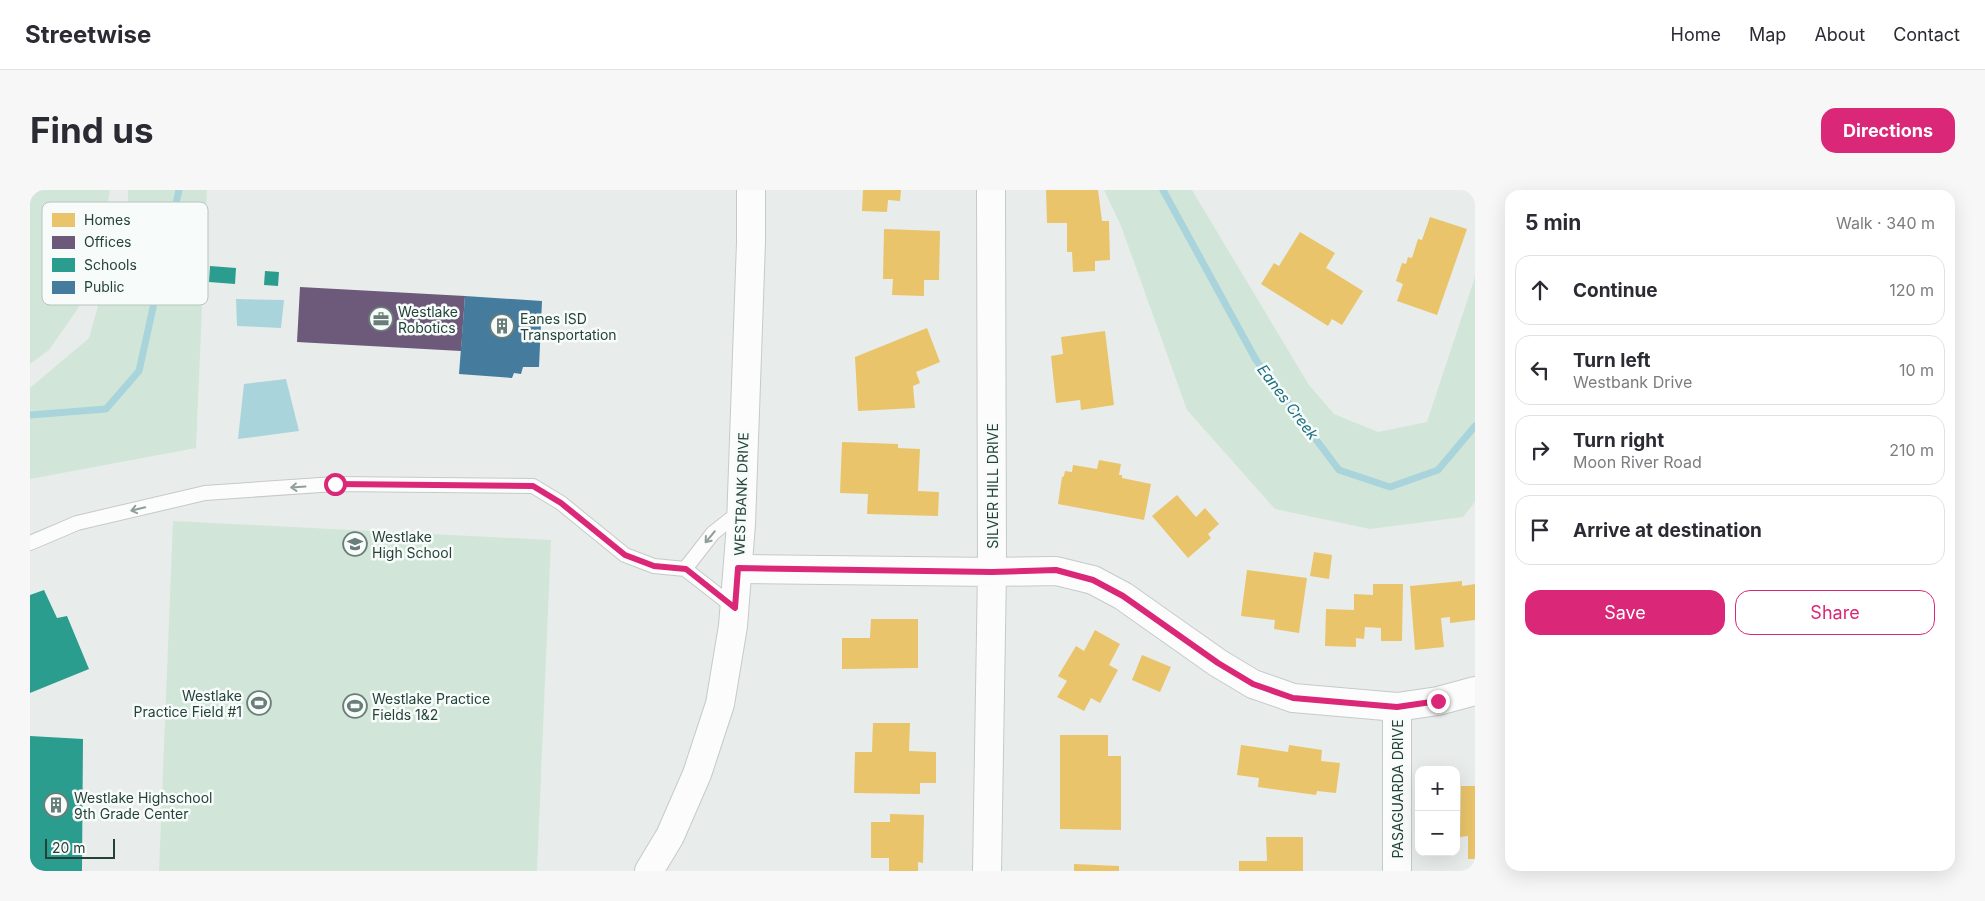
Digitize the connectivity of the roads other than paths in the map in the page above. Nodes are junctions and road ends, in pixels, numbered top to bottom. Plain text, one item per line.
1 (751, 190) edge
2 (991, 190) edge
3 (742, 510) junction
4 (30, 543) edge
5 (738, 568) junction
6 (686, 569) junction
7 (992, 572) junction
8 (735, 608) junction
9 (1475, 691) edge
10 (1397, 707) junction
11 (650, 871) edge
12 (987, 871) edge
13 (1397, 871) edge

1 - 3 street, WESTBANK DRIVE
2 - 7 street, SILVER HILL DRIVE
3 - 5 street, WESTBANK DRIVE
3 -> 6 lane
6 -> 4 lane
5 - 7 street
5 - 8 street, WESTBANK DRIVE
6 - 8 lane
7 - 10 street
7 - 12 street, SILVER HILL DRIVE
8 - 11 street, WESTBANK DRIVE
9 - 10 street
10 - 13 street, PASAGUARDA DRIVE

